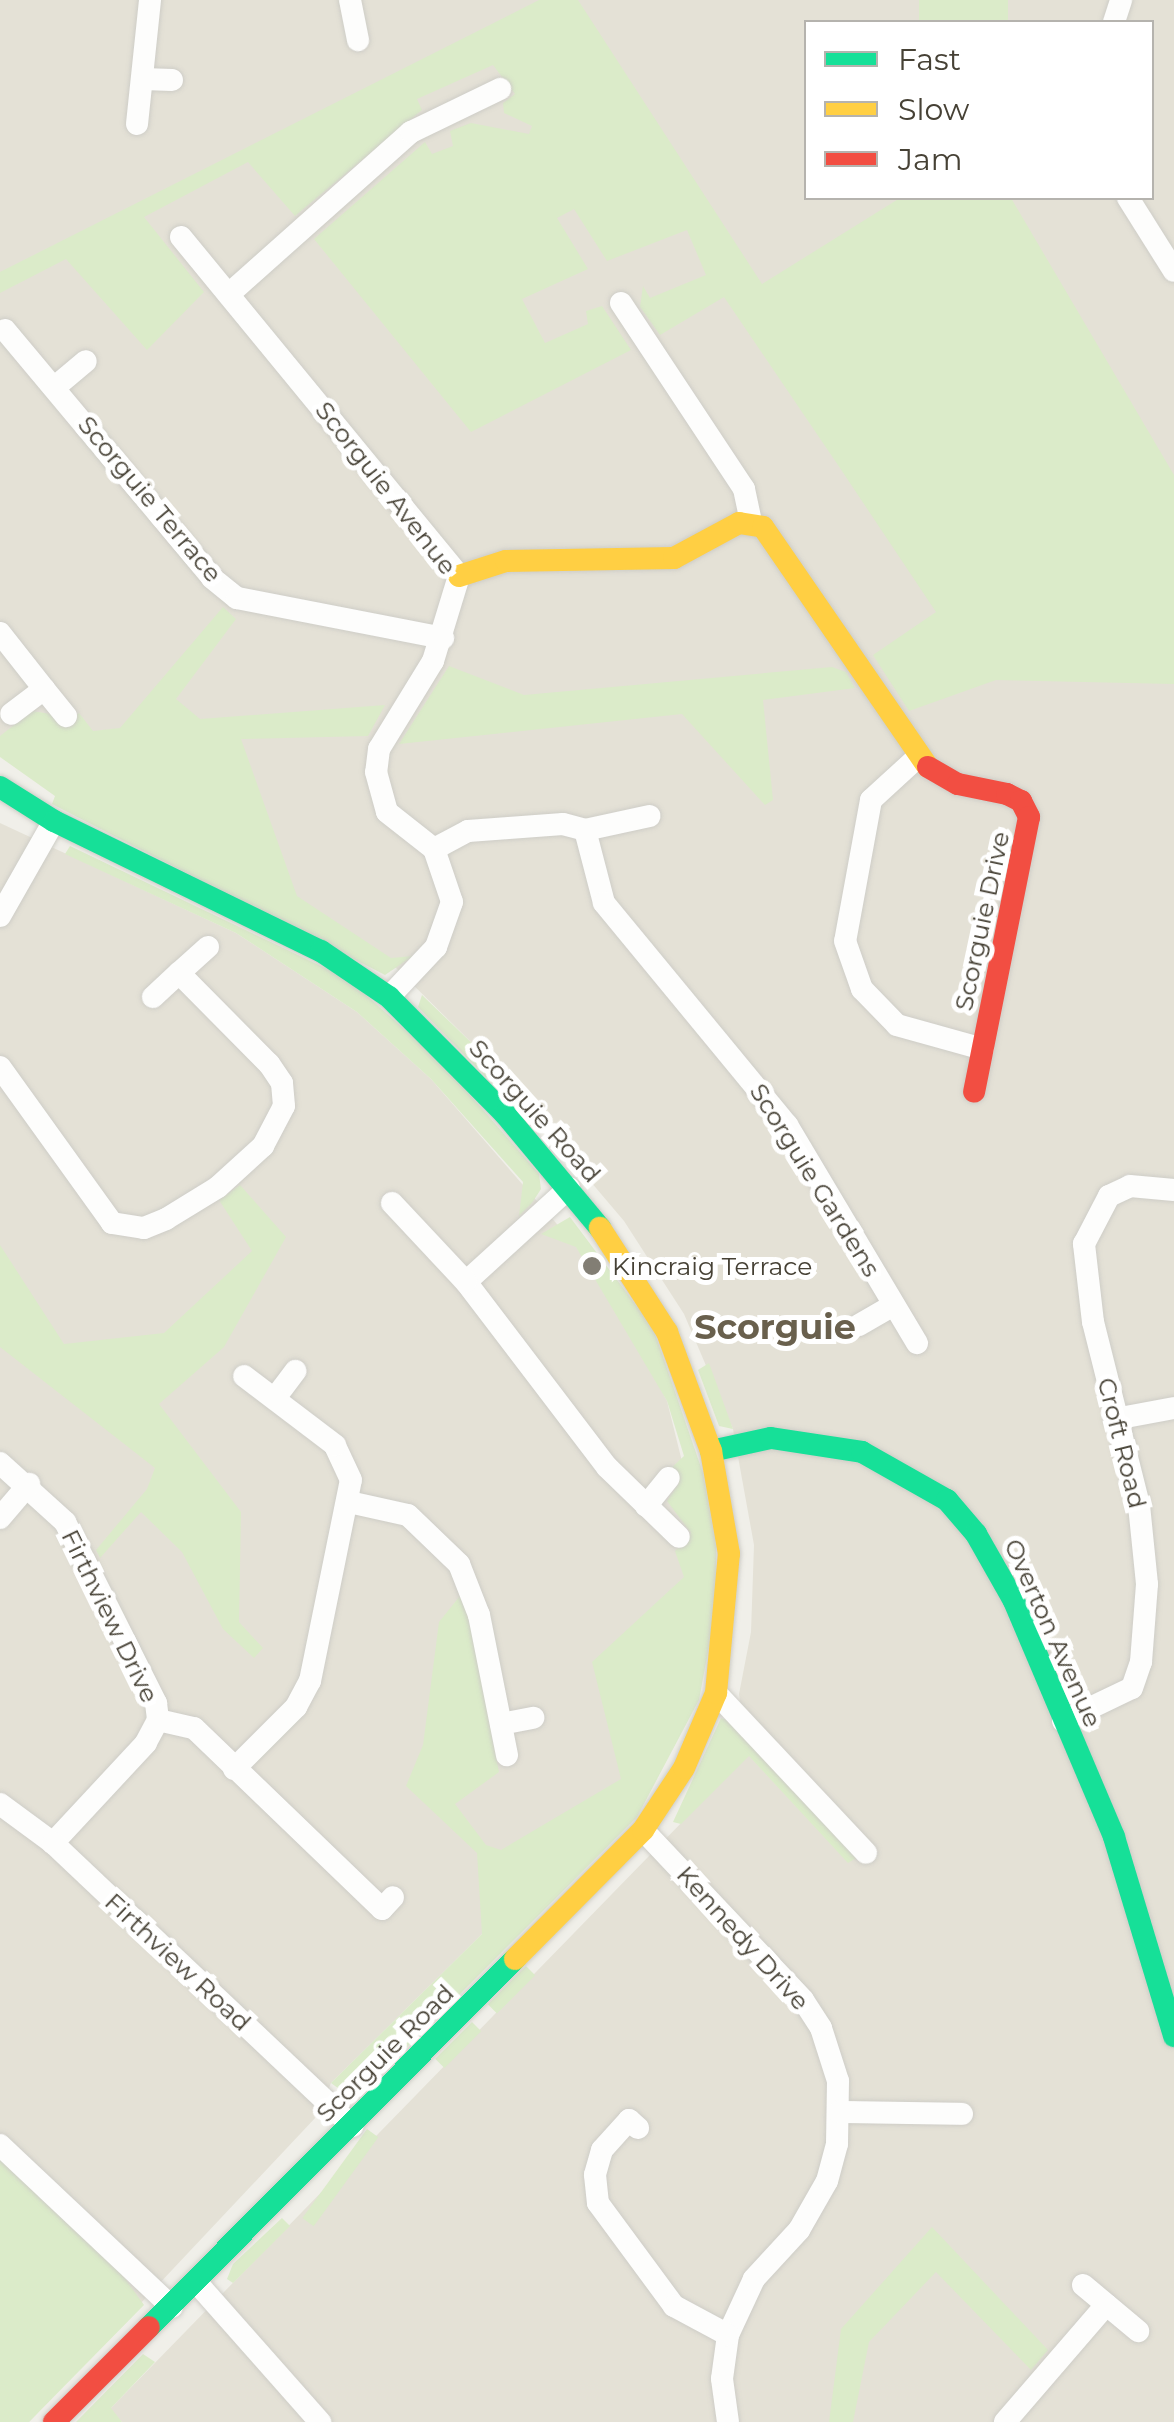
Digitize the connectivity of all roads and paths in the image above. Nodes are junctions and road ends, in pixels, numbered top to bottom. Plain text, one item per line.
1 (150, 0) edge
2 (350, 0) edge
3 (358, 40) dead end
4 (143, 78) junction
5 (172, 80) dead end
6 (500, 89) dead end
7 (137, 124) dead end
8 (1129, 200) edge
9 (181, 237) dead end
10 (1174, 271) edge
11 (229, 294) junction
12 (621, 304) dead end
13 (5, 330) dead end
14 (86, 361) dead end
15 (55, 388) junction
16 (751, 521) junction
17 (459, 576) junction
18 (0, 633) edge
19 (444, 638) junction
20 (44, 689) junction
21 (11, 714) dead end
22 (66, 716) dead end
23 (918, 756) junction
24 (0, 787) edge
25 (650, 816) dead end
26 (54, 822) junction
27 (586, 830) junction
28 (434, 849) junction
29 (0, 916) edge
30 (208, 947) dead end
31 (179, 973) junction
32 (152, 997) dead end
33 (389, 997) junction
34 (982, 1049) junction
35 (0, 1067) edge
36 (974, 1092) dead end
37 (569, 1188) junction
38 (1174, 1190) edge
39 (392, 1204) dead end
40 (466, 1282) junction
41 (893, 1306) junction
42 (859, 1325) dead end
43 (917, 1343) dead end
44 (295, 1371) dead end
45 (244, 1376) dead end
46 (274, 1398) junction
47 (1174, 1408) edge
48 (1115, 1419) junction
49 (711, 1451) junction
50 (0, 1463) edge
51 (669, 1478) dead end
52 (28, 1484) junction
53 (349, 1502) junction
54 (646, 1506) junction
55 (0, 1518) edge
56 (679, 1537) dead end
57 (716, 1693) junction
58 (533, 1718) dead end
59 (158, 1720) junction
60 (1063, 1721) junction
61 (501, 1724) junction
62 (508, 1755) dead end
63 (234, 1768) junction
64 (0, 1804) edge
65 (642, 1830) junction
66 (52, 1843) junction
67 (866, 1853) dead end
68 (393, 1897) dead end
69 (1174, 2036) edge
70 (839, 2112) junction
71 (963, 2112) dead end
72 (352, 2126) junction
73 (638, 2128) dead end
74 (0, 2145) edge
75 (196, 2283) junction
76 (1083, 2285) dead end
77 (1106, 2305) junction
78 (172, 2307) junction
79 (1138, 2331) dead end
80 (728, 2335) junction
81 (54, 2422) edge
82 (320, 2422) edge
83 (728, 2422) edge
84 (1005, 2422) edge

1 - 4 street
2 - 3 street
4 - 5 street
4 - 7 street
6 - 11 street
8 - 10 street
9 - 11 street, Scorguie Avenue
11 - 17 street, Scorguie Avenue
12 - 16 street, Scorguie Drive
13 - 15 street, Scorguie Terrace
14 - 15 street
15 - 19 street, Scorguie Terrace
16 - 17 street
16 - 23 street, Scorguie Drive
17 - 19 street, Scorguie Avenue
18 - 20 street
19 - 28 street, Scorguie Avenue
20 - 21 street
20 - 22 street
23 - 34 street, Scorguie Drive
23 - 34 street, Scorguie Drive
24 - 26 street, Scorguie Road
25 - 27 street
26 - 29 street
26 - 33 street, Scorguie Road
27 - 28 street
27 - 41 street, Scorguie Gardens
28 - 33 street
30 - 31 street
31 - 32 street
31 - 35 street
33 - 37 street, Scorguie Road
34 - 36 street, Scorguie Drive
37 - 40 street
37 - 49 street, Scorguie Road
38 - 48 street, Croft Road
39 - 40 street
40 - 54 street
41 - 42 street
41 - 43 street, Scorguie Gardens
44 - 46 street
45 - 46 street
46 - 53 street
47 - 48 street
48 - 60 street, Croft Road
49 - 57 street, Scorguie Road
49 - 60 street, Overton Avenue
50 - 52 street, Firthview Drive
51 - 54 street
52 - 55 street
52 - 59 street, Firthview Drive
53 - 61 street
53 - 63 street
54 - 56 street
57 - 65 street, Scorguie Road
57 - 67 street
58 - 61 street
59 - 63 street
59 - 66 street, Firthview Drive
60 - 69 street, Overton Avenue
61 - 62 street
63 - 68 street
64 - 66 street, Firthview Road
65 - 70 street, Kennedy Drive
65 - 72 street, Scorguie Road
66 - 72 street, Firthview Road
70 - 71 street
70 - 80 street, Kennedy Drive
72 - 75 street, Scorguie Road
73 - 80 street
74 - 78 street
75 - 78 street, Scorguie Road
75 - 82 street
76 - 77 street
77 - 79 street
77 - 84 street
78 - 81 street, Scorguie Road
80 - 83 street, Kennedy Drive

